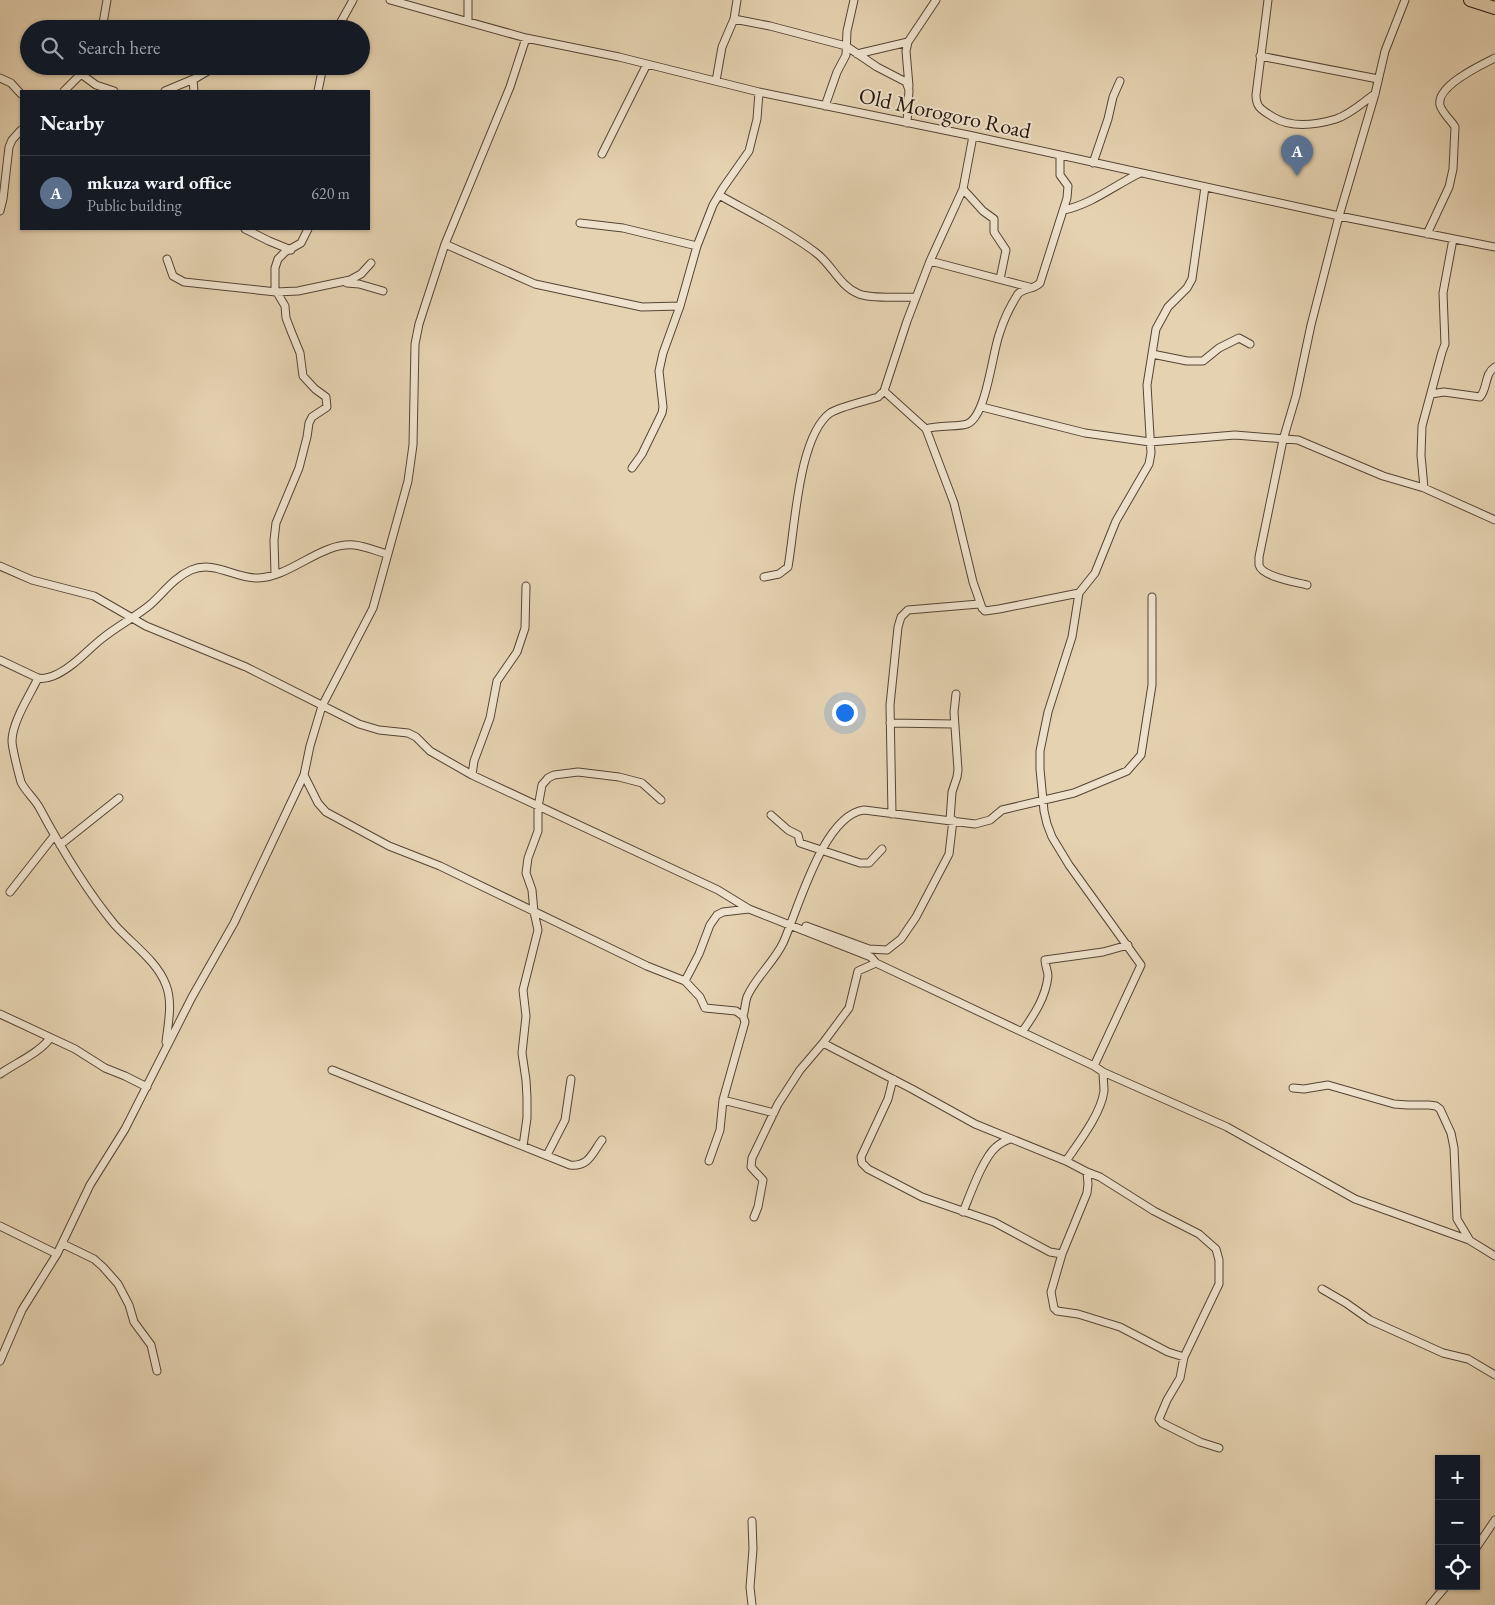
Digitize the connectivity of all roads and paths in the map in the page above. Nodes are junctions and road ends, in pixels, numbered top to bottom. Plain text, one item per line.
1 (107, 0) edge
2 (353, 0) edge
3 (390, 0) edge
4 (468, 0) edge
5 (737, 0) edge
6 (854, 0) edge
7 (936, 0) edge
8 (1268, 0) edge
9 (1405, 0) edge
10 (1470, 0) edge
11 (1495, 8) edge
12 (734, 19) junction
13 (104, 20) edge
14 (341, 20) edge
15 (468, 21) junction
16 (526, 38) junction
17 (908, 42) junction
18 (846, 46) junction
19 (857, 54) junction
20 (1260, 56) junction
21 (1495, 58) edge
22 (647, 64) junction
23 (79, 75) edge
24 (81, 75) edge
25 (201, 75) edge
26 (321, 75) edge
27 (0, 78) edge
28 (1378, 79) junction
29 (193, 80) junction
30 (716, 81) junction
31 (1120, 81) dead end
32 (909, 86) junction
33 (65, 90) edge
34 (111, 90) edge
35 (168, 90) edge
36 (194, 90) edge
37 (318, 90) edge
38 (760, 92) junction
39 (20, 93) edge
40 (1375, 94) junction
41 (825, 106) junction
42 (908, 123) junction
43 (20, 131) edge
44 (973, 136) junction
45 (602, 154) dead end
46 (1060, 155) junction
47 (1093, 162) junction
48 (1141, 173) junction
49 (1205, 187) junction
50 (963, 189) junction
51 (719, 195) junction
52 (1064, 210) junction
53 (0, 211) edge
54 (1339, 216) junction
55 (580, 223) dead end
56 (249, 230) edge
57 (308, 230) edge
58 (1427, 234) junction
59 (1453, 238) junction
60 (445, 244) junction
61 (697, 246) junction
62 (1495, 247) edge
63 (291, 250) junction
64 (167, 259) dead end
65 (930, 262) junction
66 (371, 263) dead end
67 (1000, 279) junction
68 (342, 282) junction
69 (1030, 288) junction
70 (383, 291) dead end
71 (276, 292) junction
72 (916, 297) junction
73 (680, 306) junction
74 (1250, 344) dead end
75 (1152, 354) junction
76 (1495, 367) edge
77 (884, 392) junction
78 (1430, 394) junction
79 (982, 407) junction
80 (926, 429) junction
81 (1286, 432) junction
82 (1283, 440) junction
83 (1298, 440) junction
84 (1150, 442) junction
85 (632, 468) dead end
86 (1424, 488) junction
87 (1494, 517) edge
88 (387, 554) junction
89 (0, 566) edge
90 (275, 574) junction
91 (764, 577) dead end
92 (1307, 585) dead end
93 (526, 586) dead end
94 (1079, 593) junction
95 (1152, 597) dead end
96 (979, 604) junction
97 (132, 617) junction
98 (0, 660) edge
99 (38, 678) junction
100 (956, 694) dead end
101 (322, 706) junction
102 (890, 722) junction
103 (954, 724) junction
104 (304, 775) junction
105 (472, 775) junction
106 (119, 798) dead end
107 (1042, 799) junction
108 (661, 800) dead end
109 (538, 807) junction
110 (892, 814) junction
111 (770, 815) dead end
112 (951, 820) junction
113 (54, 836) junction
114 (60, 845) junction
115 (882, 849) dead end
116 (823, 850) junction
117 (10, 892) dead end
118 (749, 910) junction
119 (534, 912) junction
120 (790, 923) junction
121 (1128, 945) junction
122 (876, 964) junction
123 (685, 982) junction
124 (0, 1014) edge
125 (744, 1016) junction
126 (1022, 1032) junction
127 (50, 1038) junction
128 (823, 1044) junction
129 (166, 1047) junction
130 (1094, 1066) junction
131 (332, 1070) dead end
132 (1103, 1072) junction
133 (0, 1074) edge
134 (572, 1079) dead end
135 (893, 1079) junction
136 (146, 1087) junction
137 (1294, 1088) dead end
138 (723, 1100) junction
139 (774, 1113) junction
140 (1010, 1139) junction
141 (602, 1140) dead end
142 (523, 1146) junction
143 (547, 1154) junction
144 (1066, 1160) junction
145 (709, 1161) dead end
146 (1087, 1172) junction
147 (963, 1212) junction
148 (754, 1217) dead end
149 (0, 1226) edge
150 (1469, 1240) junction
151 (63, 1244) junction
152 (57, 1254) junction
153 (1062, 1254) junction
154 (1495, 1256) edge
155 (1322, 1289) dead end
156 (1184, 1357) junction
157 (0, 1361) edge
158 (157, 1371) dead end
159 (1495, 1375) edge
160 (1219, 1448) dead end
161 (752, 1520) dead end
162 (1495, 1520) edge
163 (1478, 1545) edge
164 (1443, 1590) edge
165 (752, 1605) edge
166 (1430, 1605) edge

1 - 13 street
2 - 14 street
3 - 15 street, Old Morogoro Road
4 - 15 street
5 - 12 street
6 - 18 street
7 - 17 street
8 - 20 street
9 - 28 street
10 - 11 highway
12 - 18 street
12 - 30 street
15 - 16 street, Old Morogoro Road
16 - 22 street, Old Morogoro Road
16 - 60 street
17 - 19 street
17 - 32 street
18 - 19 street
18 - 41 street
19 - 32 street
20 - 28 street
20 - 40 street
21 - 58 street
22 - 30 street, Old Morogoro Road
22 - 45 street
23 - 33 street
24 - 34 street
25 - 29 street
26 - 37 street
27 - 39 street
28 - 40 street
29 - 35 street
29 - 36 street
30 - 38 street, Old Morogoro Road
31 - 47 street
32 - 42 street
38 - 41 street, Old Morogoro Road
38 - 51 street
40 - 54 street
41 - 42 street, Old Morogoro Road
42 - 44 street, Old Morogoro Road
43 - 53 street
44 - 46 street, Old Morogoro Road
44 - 50 street
46 - 47 street, Old Morogoro Road
46 - 52 street
47 - 48 street, Old Morogoro Road
48 - 49 street, Old Morogoro Road
48 - 52 street
49 - 54 street, Old Morogoro Road
49 - 75 street
50 - 65 street
50 - 67 street
51 - 61 street
51 - 72 street
52 - 69 street
54 - 58 street, Old Morogoro Road
54 - 81 street
55 - 61 street
56 - 63 street
57 - 63 street
58 - 59 street, Old Morogoro Road
59 - 62 street, Old Morogoro Road
59 - 78 street
60 - 73 street
60 - 88 street
61 - 73 street
63 - 71 street
64 - 71 street
65 - 67 street
65 - 72 street
66 - 68 street
67 - 69 street
68 - 70 street
68 - 71 street
69 - 79 street
71 - 90 street
72 - 77 street
73 - 85 street
74 - 75 street
75 - 84 street
76 - 78 street
77 - 80 street
77 - 91 street
78 - 86 street
79 - 80 street
79 - 84 street
80 - 96 street
81 - 82 street
81 - 83 street
82 - 83 street
82 - 84 street
82 - 92 street
83 - 86 street
84 - 94 street
86 - 87 street
88 - 90 street
88 - 101 street
89 - 97 street
90 - 97 street
93 - 105 street
94 - 96 street
94 - 107 street
95 - 107 street
96 - 102 street
97 - 99 street
97 - 101 street
98 - 99 street
99 - 113 street
100 - 103 street
101 - 104 street
101 - 105 street
102 - 103 street
102 - 110 street
103 - 112 street
104 - 119 street
104 - 129 street
105 - 109 street
106 - 114 street
107 - 112 street
107 - 121 street
108 - 109 street
109 - 118 street
109 - 119 street
110 - 112 street
110 - 116 street
111 - 116 street
112 - 120 street
113 - 114 street
113 - 117 street
114 - 129 street
115 - 116 street
116 - 120 street
118 - 120 street
118 - 123 street
119 - 123 street
119 - 142 street
120 - 122 street
120 - 125 street
121 - 126 street
121 - 130 street
122 - 126 street
122 - 128 street
123 - 125 street
124 - 127 street
125 - 138 street
126 - 130 street
127 - 133 street
127 - 136 street
128 - 135 street
128 - 139 street
129 - 136 street
130 - 132 street
131 - 142 street
132 - 144 street
132 - 150 street
134 - 143 street
135 - 140 street
135 - 147 street
136 - 151 street
137 - 150 street
138 - 139 street
138 - 145 street
139 - 148 street
140 - 144 street
140 - 147 street
141 - 143 street
142 - 143 street
144 - 146 street
146 - 153 street
146 - 156 street
147 - 153 street
149 - 152 street
150 - 154 street
151 - 152 street
151 - 158 street
152 - 157 street
153 - 156 street
155 - 159 street
156 - 160 street
161 - 165 street
162 - 163 street
164 - 166 street

